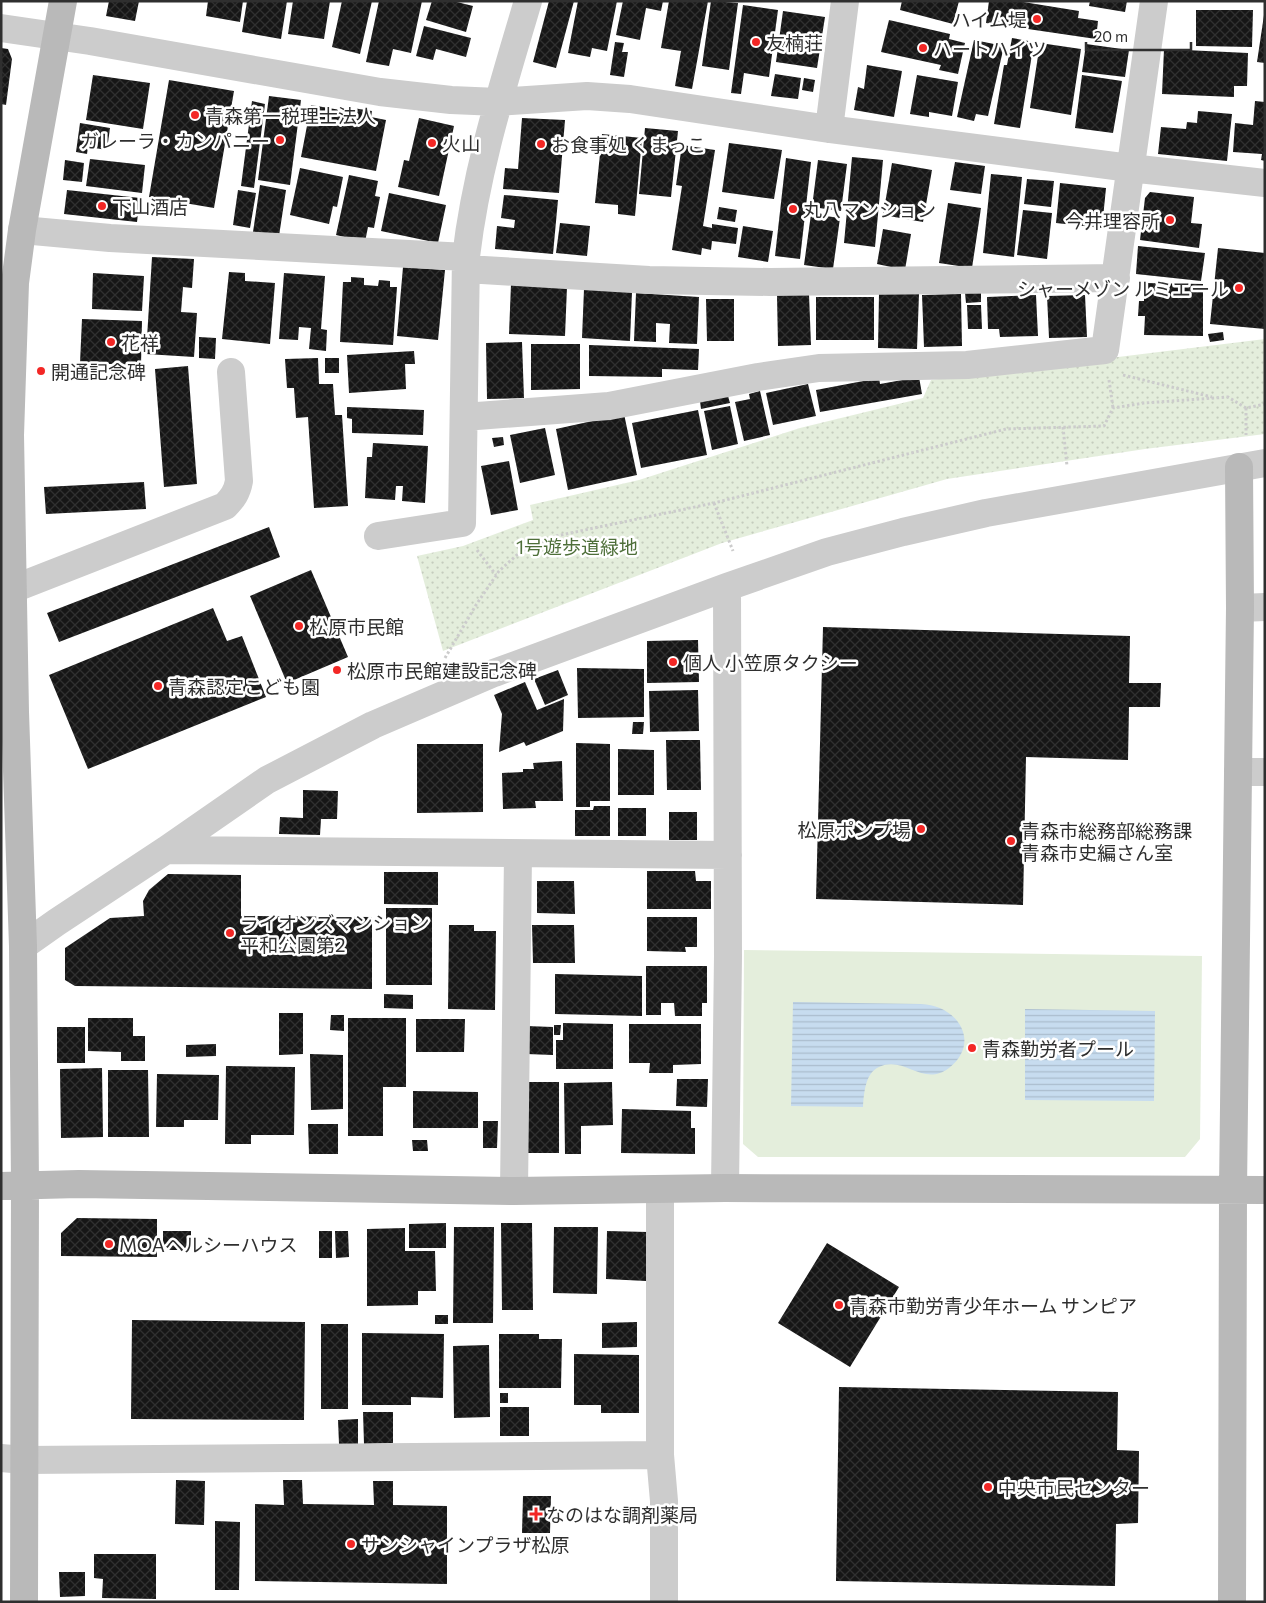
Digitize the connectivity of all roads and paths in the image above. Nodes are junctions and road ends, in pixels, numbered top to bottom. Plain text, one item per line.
1 (62, 1) edge
2 (528, 1) edge
3 (845, 1) edge
4 (1154, 1) edge
5 (1, 28) edge
6 (56, 36) junction
7 (498, 102) junction
8 (829, 128) junction
9 (1130, 168) junction
10 (1265, 183) edge
11 (22, 230) junction
12 (466, 263) junction
13 (1116, 278) junction
14 (8, 283) edge
15 (231, 372) dead end
16 (1118, 374) dead end
17 (1215, 398) junction
18 (1265, 404) edge
19 (464, 417) junction
20 (1063, 427) junction
21 (1252, 465) edge
22 (1068, 473) dead end
23 (714, 502) junction
24 (378, 536) dead end
25 (734, 554) dead end
26 (728, 587) junction
27 (13, 589) junction
28 (1252, 608) edge
29 (442, 662) dead end
30 (8, 712) edge
31 (1252, 772) edge
32 (166, 850) junction
33 (518, 854) junction
34 (728, 856) junction
35 (24, 946) junction
36 (13, 1185) edge
37 (725, 1188) junction
38 (660, 1190) junction
39 (1233, 1190) junction
40 (1265, 1190) edge
41 (514, 1191) junction
42 (660, 1455) junction
43 (12, 1459) edge
44 (24, 1602) edge
45 (664, 1602) edge
46 (1232, 1602) edge

1 - 6 street
2 - 7 street
3 - 8 street
4 - 9 street
5 - 6 street
6 - 7 street
6 - 11 street
7 - 8 street
7 - 12 street
8 - 9 street
9 - 10 street
9 - 13 street
11 - 12 street
11 - 14 street
12 - 13 street
12 - 19 street
13 - 19 street
14 - 27 street
15 - 27 street
16 - 17 path
17 - 18 path
17 - 20 path
19 - 24 street
20 - 22 path
20 - 23 path
21 - 26 street
21 - 28 street
23 - 25 path
23 - 29 path
26 - 32 street
26 - 34 street
27 - 30 street
28 - 31 street
30 - 35 street
31 - 39 street
32 - 33 street
32 - 35 street
33 - 34 street
33 - 41 street
34 - 37 street
35 - 36 street
36 - 41 street
36 - 43 street
37 - 38 street
37 - 39 street
38 - 41 street
38 - 42 street
39 - 40 street
39 - 46 street
42 - 43 street
42 - 45 street
43 - 44 street

